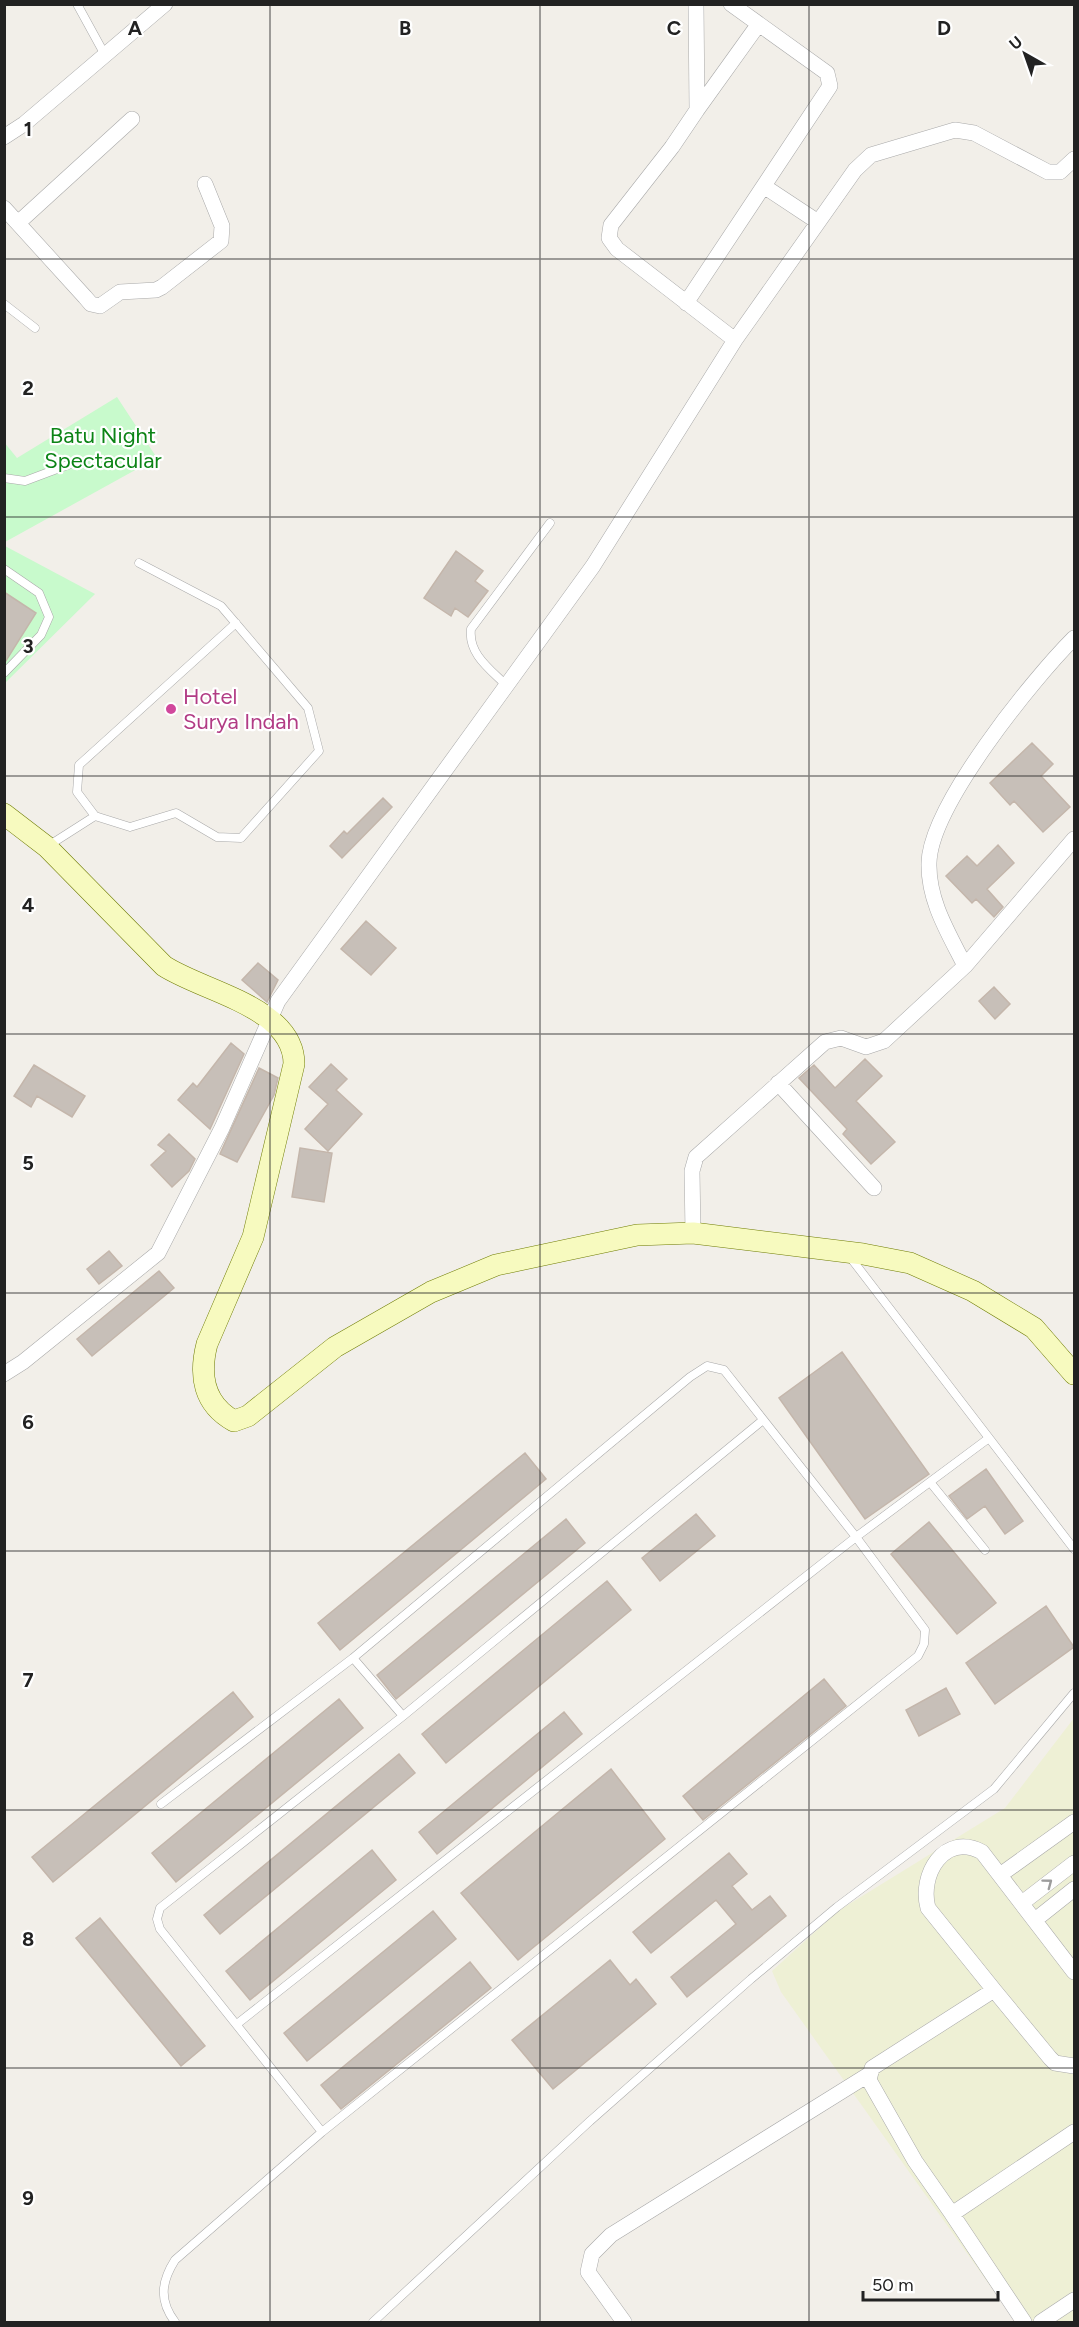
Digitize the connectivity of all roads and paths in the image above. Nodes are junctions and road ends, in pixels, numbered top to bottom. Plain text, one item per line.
1 (76, 4) edge
2 (165, 4) edge
3 (696, 4) edge
4 (731, 4) edge
5 (758, 26) junction
6 (105, 55) junction
7 (697, 110) junction
8 (132, 119) dead end
9 (4, 137) edge
10 (1074, 159) edge
11 (205, 184) dead end
12 (765, 187) junction
13 (4, 208) edge
14 (818, 222) junction
15 (18, 223) junction
16 (686, 303) junction
17 (4, 304) edge
18 (35, 328) dead end
19 (735, 340) junction
20 (73, 463) dead end
21 (4, 478) edge
22 (550, 524) dead end
23 (140, 563) dead end
24 (4, 569) edge
25 (236, 623) junction
26 (1074, 638) edge
27 (4, 673) edge
28 (508, 687) junction
29 (4, 814) edge
30 (94, 816) junction
31 (1074, 839) edge
32 (47, 847) junction
33 (964, 966) junction
34 (270, 1017) junction
35 (778, 1083) junction
36 (874, 1188) dead end
37 (693, 1233) junction
38 (847, 1253) junction
39 (4, 1374) edge
40 (1074, 1374) edge
41 (764, 1420) junction
42 (989, 1438) junction
43 (930, 1482) junction
44 (856, 1537) junction
45 (1074, 1549) edge
46 (985, 1550) dead end
47 (354, 1658) junction
48 (1074, 1685) edge
49 (1074, 1693) edge
50 (403, 1716) junction
51 (161, 1804) dead end
52 (1074, 1822) edge
53 (1074, 1863) edge
54 (1000, 1875) junction
55 (1074, 1889) edge
56 (1022, 1903) junction
57 (1035, 1920) junction
58 (1074, 1972) edge
59 (994, 1990) junction
60 (237, 2024) junction
61 (1074, 2066) edge
62 (868, 2075) junction
63 (322, 2132) junction
64 (1072, 2138) edge
65 (952, 2214) junction
66 (1074, 2300) edge
67 (176, 2322) edge
68 (373, 2322) edge
69 (624, 2322) edge
70 (1024, 2322) edge
71 (1041, 2322) edge

1 - 6 lane
2 - 6 street
3 - 7 street
4 - 5 street
5 - 7 street
5 - 12 street
6 - 9 street
7 - 16 street
8 - 15 street
10 - 14 street
11 - 15 street
12 - 14 street
12 - 16 street
13 - 15 street
14 - 19 street
16 - 19 street
17 - 18 lane
19 - 28 street
20 - 21 lane
22 - 28 lane
23 - 25 lane
24 - 27 lane
25 - 30 lane
25 - 30 lane
26 - 33 street
28 - 34 street
29 - 32 main road
30 - 32 lane
31 - 33 street
32 - 34 main road
33 - 35 street
34 - 37 main road
34 - 39 street
35 - 36 street
35 - 37 street
37 - 38 main road
38 - 40 main road
38 - 42 lane
41 - 44 lane
41 - 47 lane
41 - 50 lane
42 - 43 lane
42 - 45 lane
43 - 44 lane
43 - 46 lane
44 - 60 lane
44 - 63 lane
47 - 50 lane
47 - 51 lane
48 - 49 lane
49 - 68 lane
50 - 60 lane
52 - 54 street
56 -> 53 street
54 - 56 street
54 - 59 street
55 - 57 street
56 - 57 street
57 - 58 street
59 - 61 street
59 - 62 street
60 - 63 lane
62 - 65 street
62 - 69 street
63 - 67 lane
64 - 65 street
65 - 70 street
66 - 71 street

